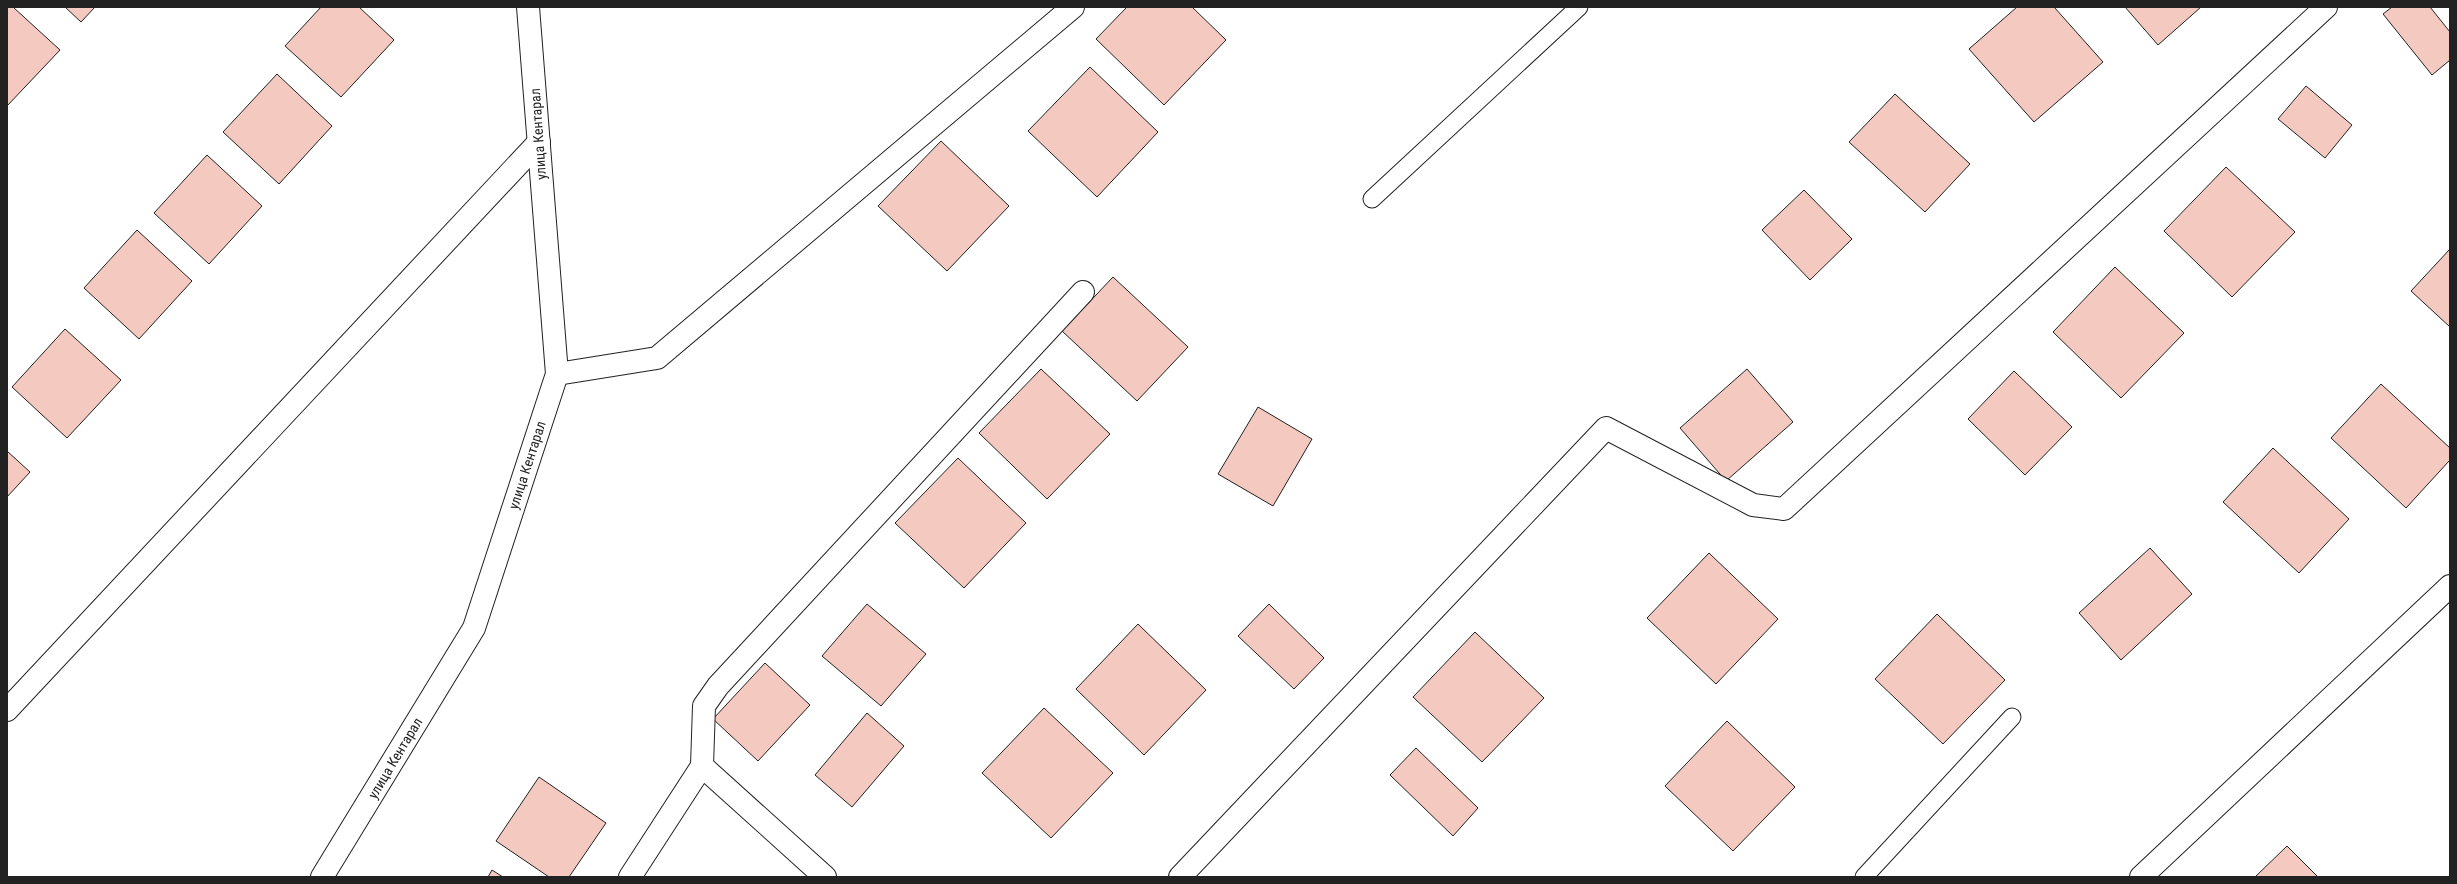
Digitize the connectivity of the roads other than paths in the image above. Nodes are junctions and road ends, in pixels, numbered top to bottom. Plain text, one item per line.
1 (528, 7) edge
2 (1073, 7) edge
3 (1579, 7) edge
4 (2326, 7) edge
5 (539, 142) junction
6 (1372, 199) dead end
7 (1083, 292) dead end
8 (557, 374) junction
9 (2450, 586) edge
10 (7, 710) edge
11 (2012, 717) dead end
12 (702, 766) junction
13 (322, 877) edge
14 (630, 877) edge
15 (825, 877) edge
16 (1180, 877) edge
17 (1864, 877) edge
18 (2141, 877) edge

1 - 5 street, улица Кентарал
2 - 8 street
3 - 6 lane
4 - 16 street
5 - 8 street, улица Кентарал
5 - 10 street
7 - 12 street
8 - 13 street, улица Кентарал
9 - 18 street
11 - 17 lane
12 - 14 street
12 - 15 street

